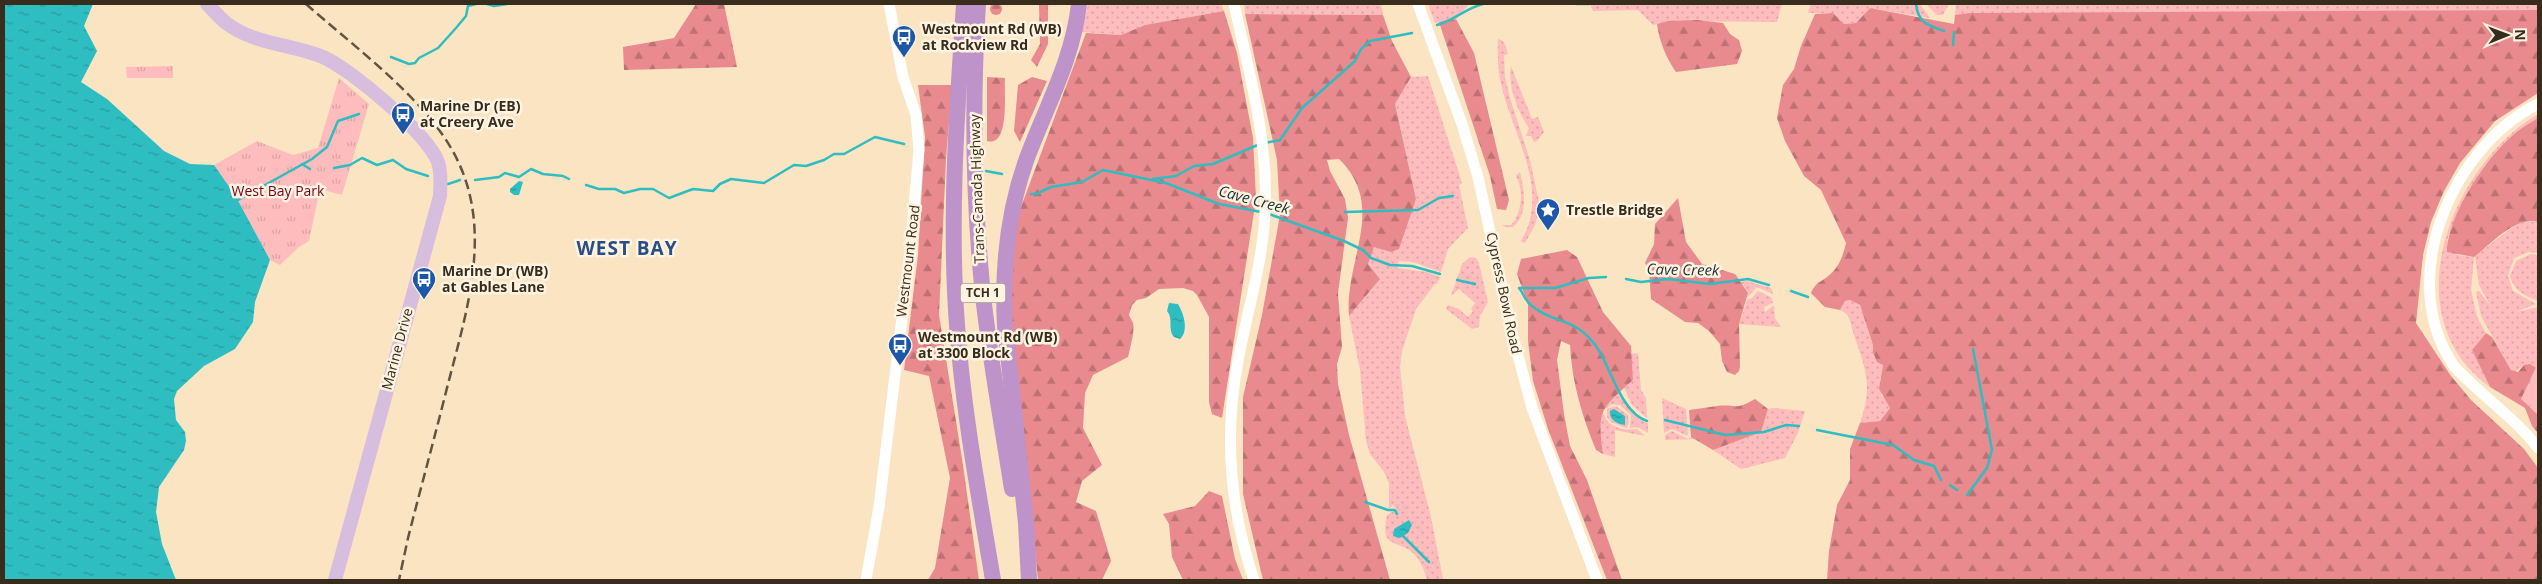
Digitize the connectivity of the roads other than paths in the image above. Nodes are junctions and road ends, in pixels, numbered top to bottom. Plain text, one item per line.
1 (207, 4) edge
2 (889, 4) edge
3 (963, 4) edge
4 (978, 4) edge
5 (1079, 4) edge
6 (1234, 4) edge
7 (1418, 4) edge
8 (2538, 104) edge
9 (2538, 448) edge
10 (335, 580) edge
11 (866, 580) edge
12 (993, 580) edge
13 (1028, 580) edge
14 (1254, 580) edge
15 (1597, 580) edge

1 - 10 main road, Marine Drive
2 - 11 street, Westmount Road
3 - 12 highway, Trans-Canada Highway / TCH 1
4 - 13 highway, Trans-Canada Highway / TCH 1
5 - 13 highway
6 - 14 street
7 - 15 street, Cypress Bowl Road
8 - 9 street

